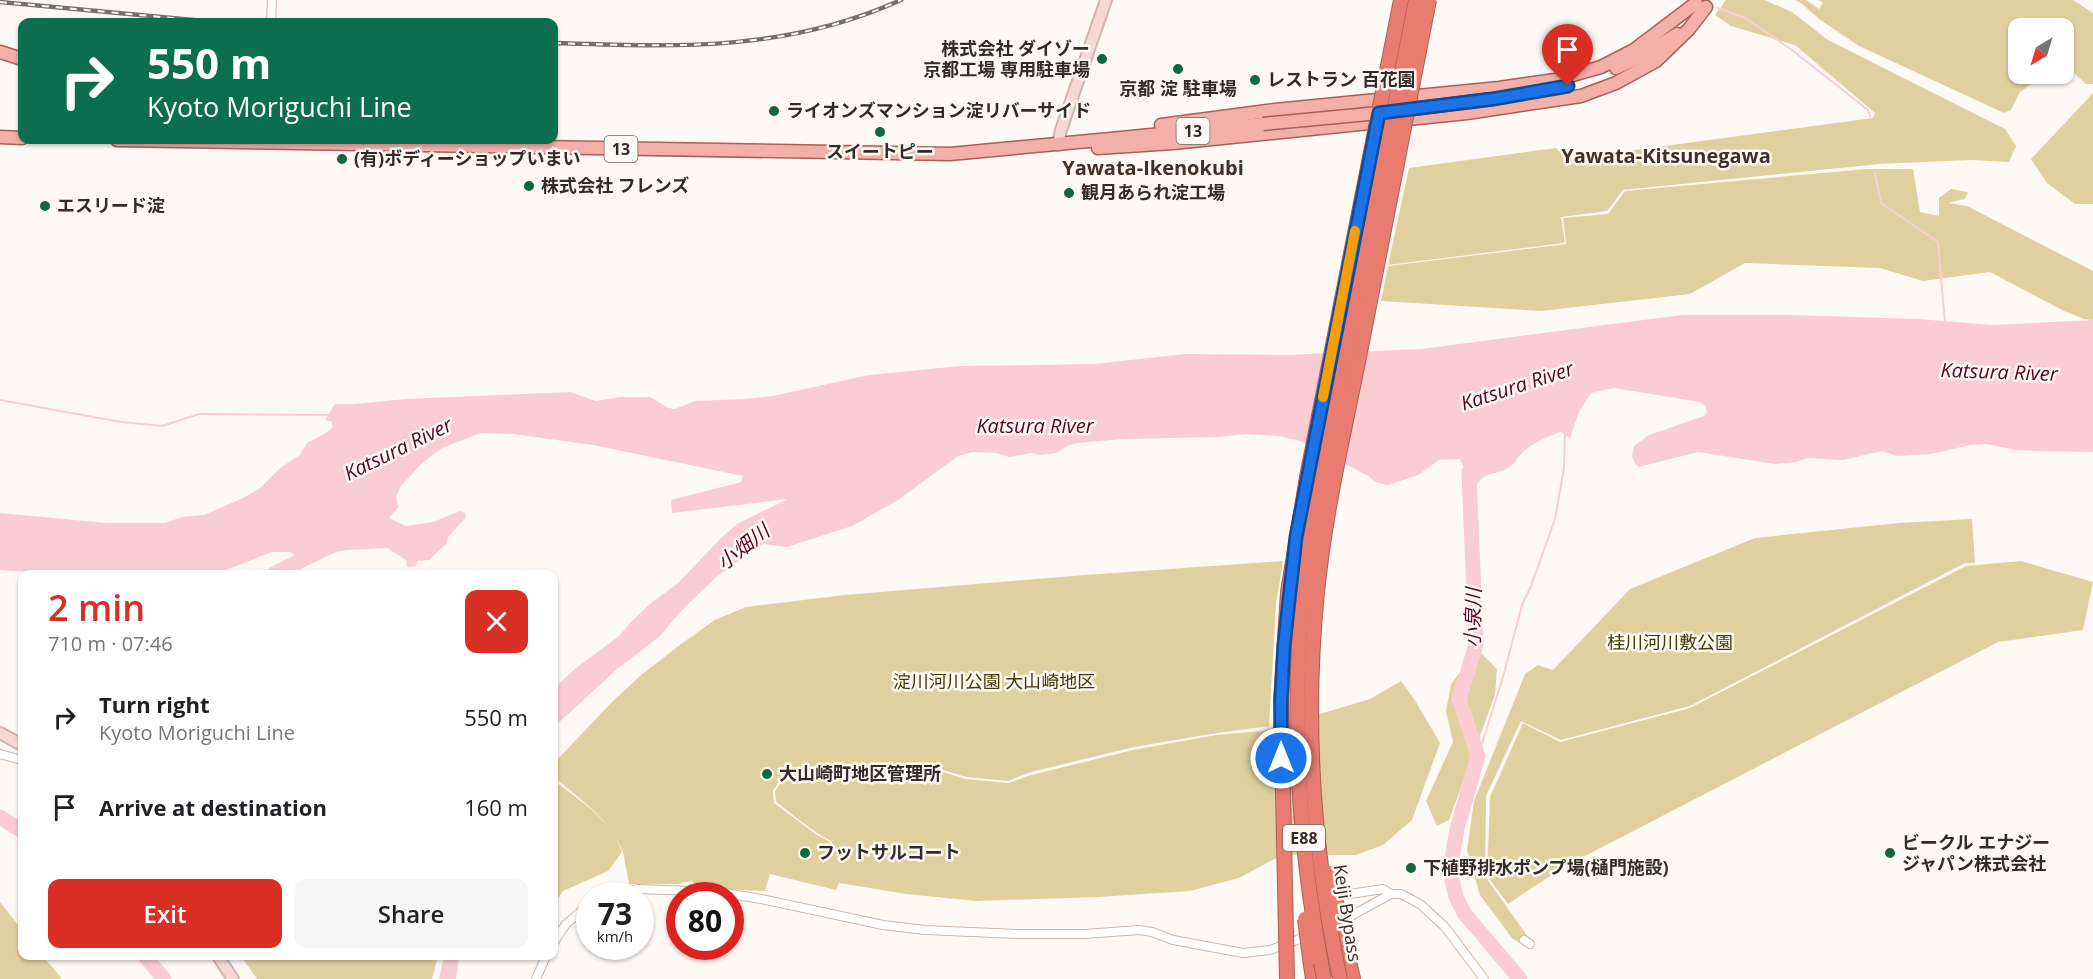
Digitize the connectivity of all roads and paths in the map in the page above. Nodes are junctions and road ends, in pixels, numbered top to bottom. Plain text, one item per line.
1 (272, 0) edge
2 (1106, 0) edge
3 (1401, 0) edge
4 (1416, 0) edge
5 (1429, 0) edge
6 (1703, 2) edge
7 (271, 18) edge
8 (0, 52) edge
9 (18, 58) edge
10 (1484, 89) junction
11 (1275, 110) junction
12 (1487, 111) junction
13 (1379, 113) junction
14 (1278, 135) junction
15 (0, 137) edge
16 (18, 138) edge
17 (535, 144) edge
18 (1061, 145) junction
19 (1298, 695) junction
20 (1, 733) edge
21 (18, 743) edge
22 (0, 754) edge
23 (1311, 758) junction
24 (18, 759) edge
25 (654, 890) edge
26 (1350, 894) dead end
27 (1390, 894) junction
28 (576, 916) edge
29 (558, 936) edge
30 (221, 960) edge
31 (544, 960) edge
32 (233, 979) edge
33 (536, 979) edge
34 (1287, 979) edge
35 (1313, 979) edge
36 (1324, 979) edge
37 (1340, 979) edge
38 (1353, 979) edge
39 (1484, 979) edge

1 - 7 street
2 - 18 street
3 - 13 highway, bridge
4 - 19 highway, Keiji Bypass / E88, bridge
5 - 23 highway, Keiji Bypass / E88, bridge
6 - 10 main road, 13
6 - 12 main road, 13
6 - 13 main road, 13, bridge
8 - 9 main road
10 - 11 main road, 13
10 - 12 street
11 - 14 street
11 - 18 main road, 13
12 - 14 main road, 13
13 - 18 main road, 13, bridge
13 - 34 highway, bridge
14 - 18 main road, 13
15 - 16 main road
17 - 18 main road, 13
19 - 35 highway, E88, bridge
19 - 36 highway, Keiji Bypass / E88, bridge
20 - 21 street
22 - 24 street
23 - 37 highway, Keiji Bypass / E88, bridge
23 - 38 highway, bridge
25 - 27 street
26 - 27 street
27 - 39 street
28 - 29 street
30 - 32 street
31 - 33 street

